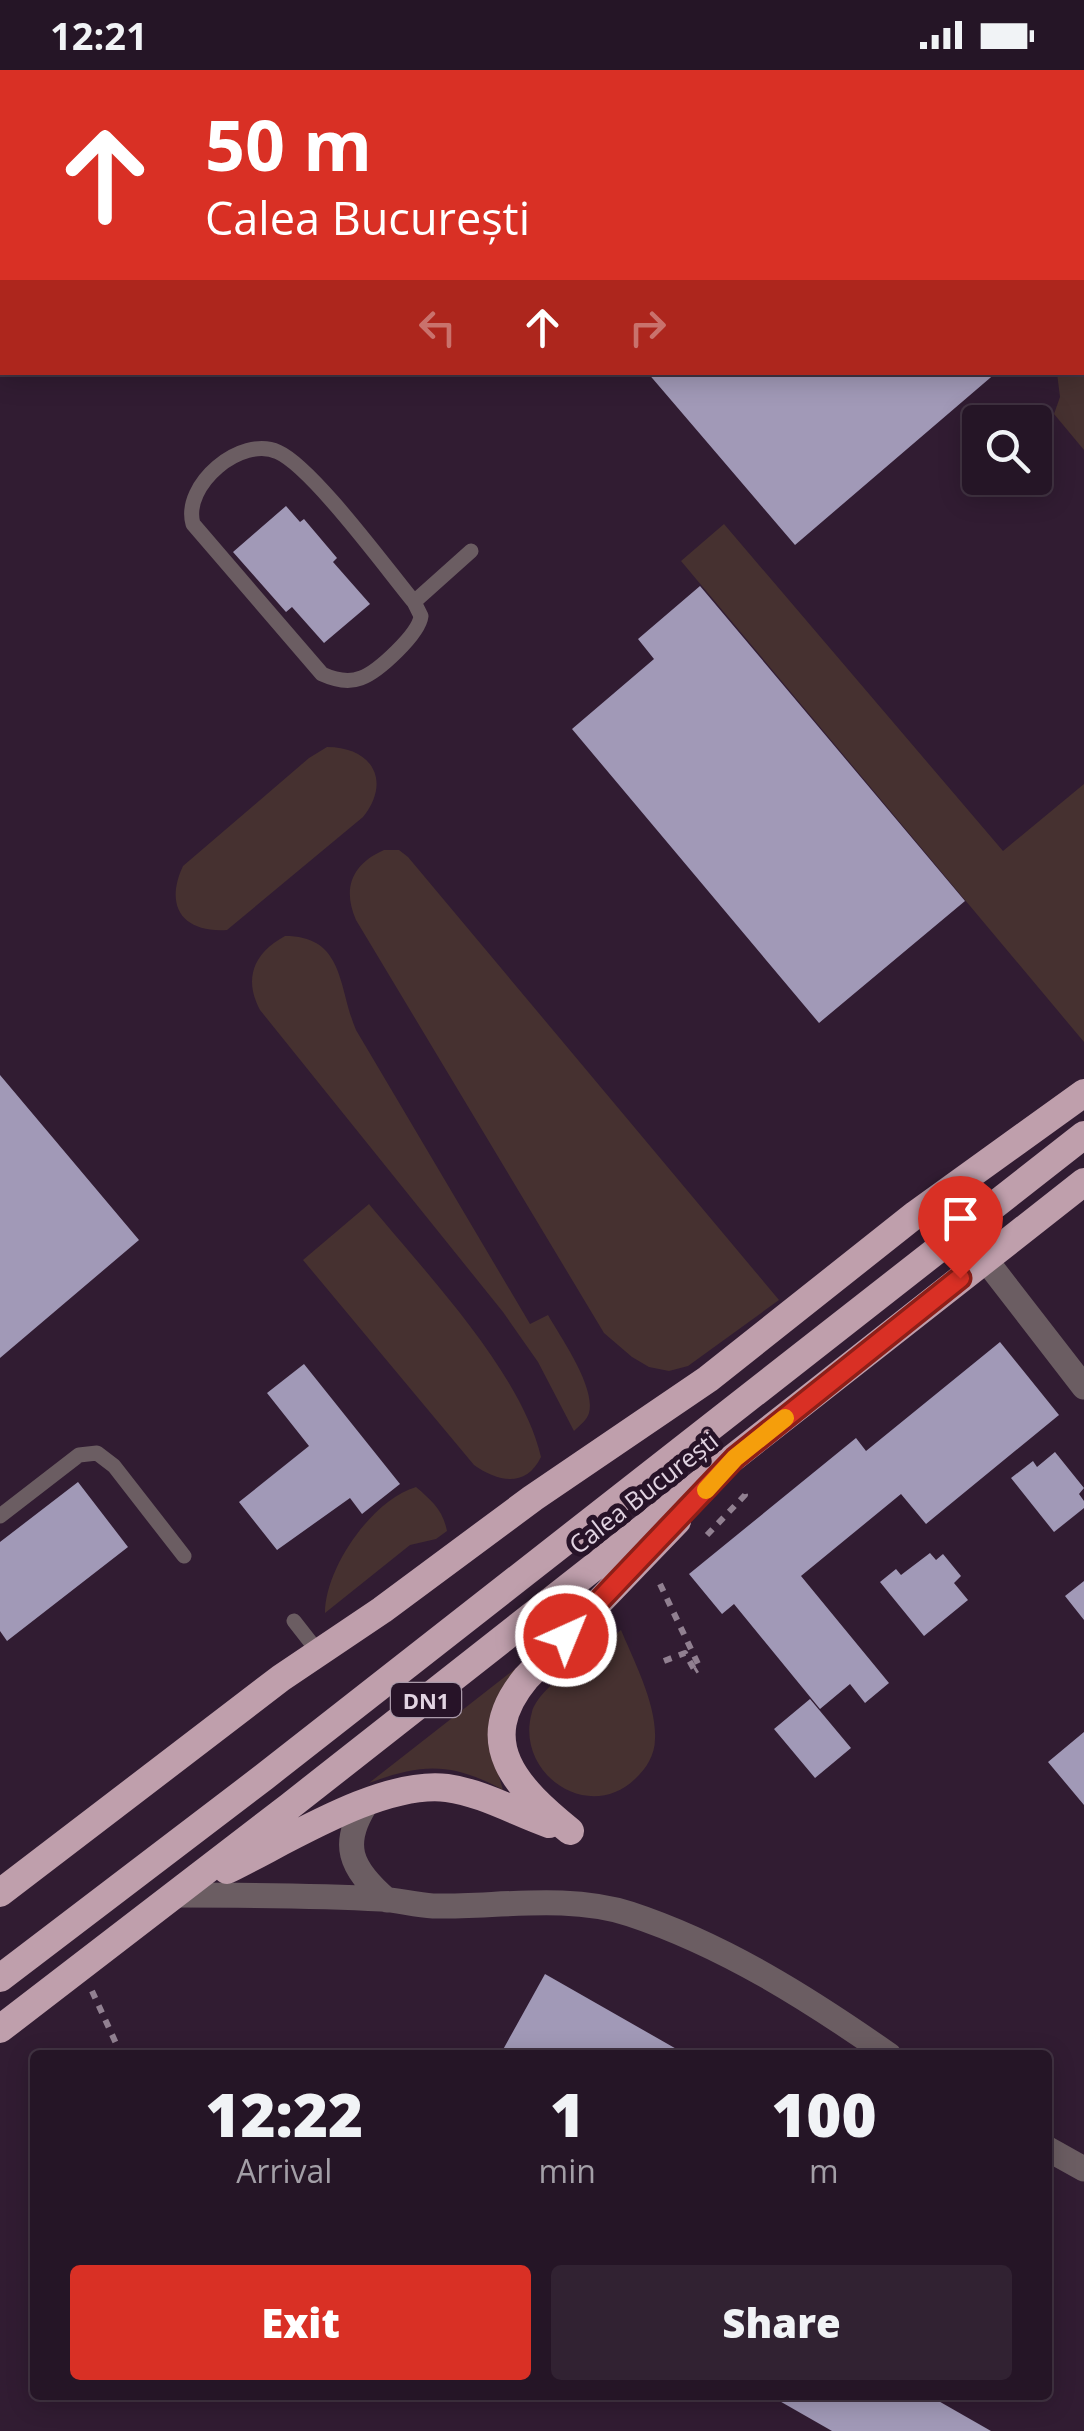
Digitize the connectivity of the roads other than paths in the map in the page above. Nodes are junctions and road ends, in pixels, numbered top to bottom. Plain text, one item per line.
1 (472, 551) dead end
2 (414, 602) junction
3 (1084, 1093) edge
4 (1084, 1135) edge
5 (1084, 1182) edge
6 (985, 1258) junction
7 (1084, 1387) edge
8 (735, 1458) junction
9 (0, 1516) edge
10 (184, 1556) dead end
11 (294, 1622) dead end
12 (319, 1652) junction
13 (368, 1801) junction
14 (0, 1893) edge
15 (176, 1895) junction
16 (387, 1900) junction
17 (0, 1978) edge
18 (0, 2029) edge
19 (883, 2050) edge
20 (1052, 2150) edge
21 (1084, 2169) edge

1 - 2 lane
2 - 2 lane
3 - 12 highway
4 - 17 highway, Calea București / DN1
5 - 6 highway, Calea București / DN1
6 - 7 street
6 - 8 highway, Calea București / DN1
8 - 13 highway
8 - 15 highway, Calea București / DN1
9 - 10 lane
11 - 12 lane
12 - 14 highway
13 - 15 highway
13 - 16 street
15 - 16 street
15 - 18 highway, Calea București / DN1
16 - 19 street
20 - 21 street

